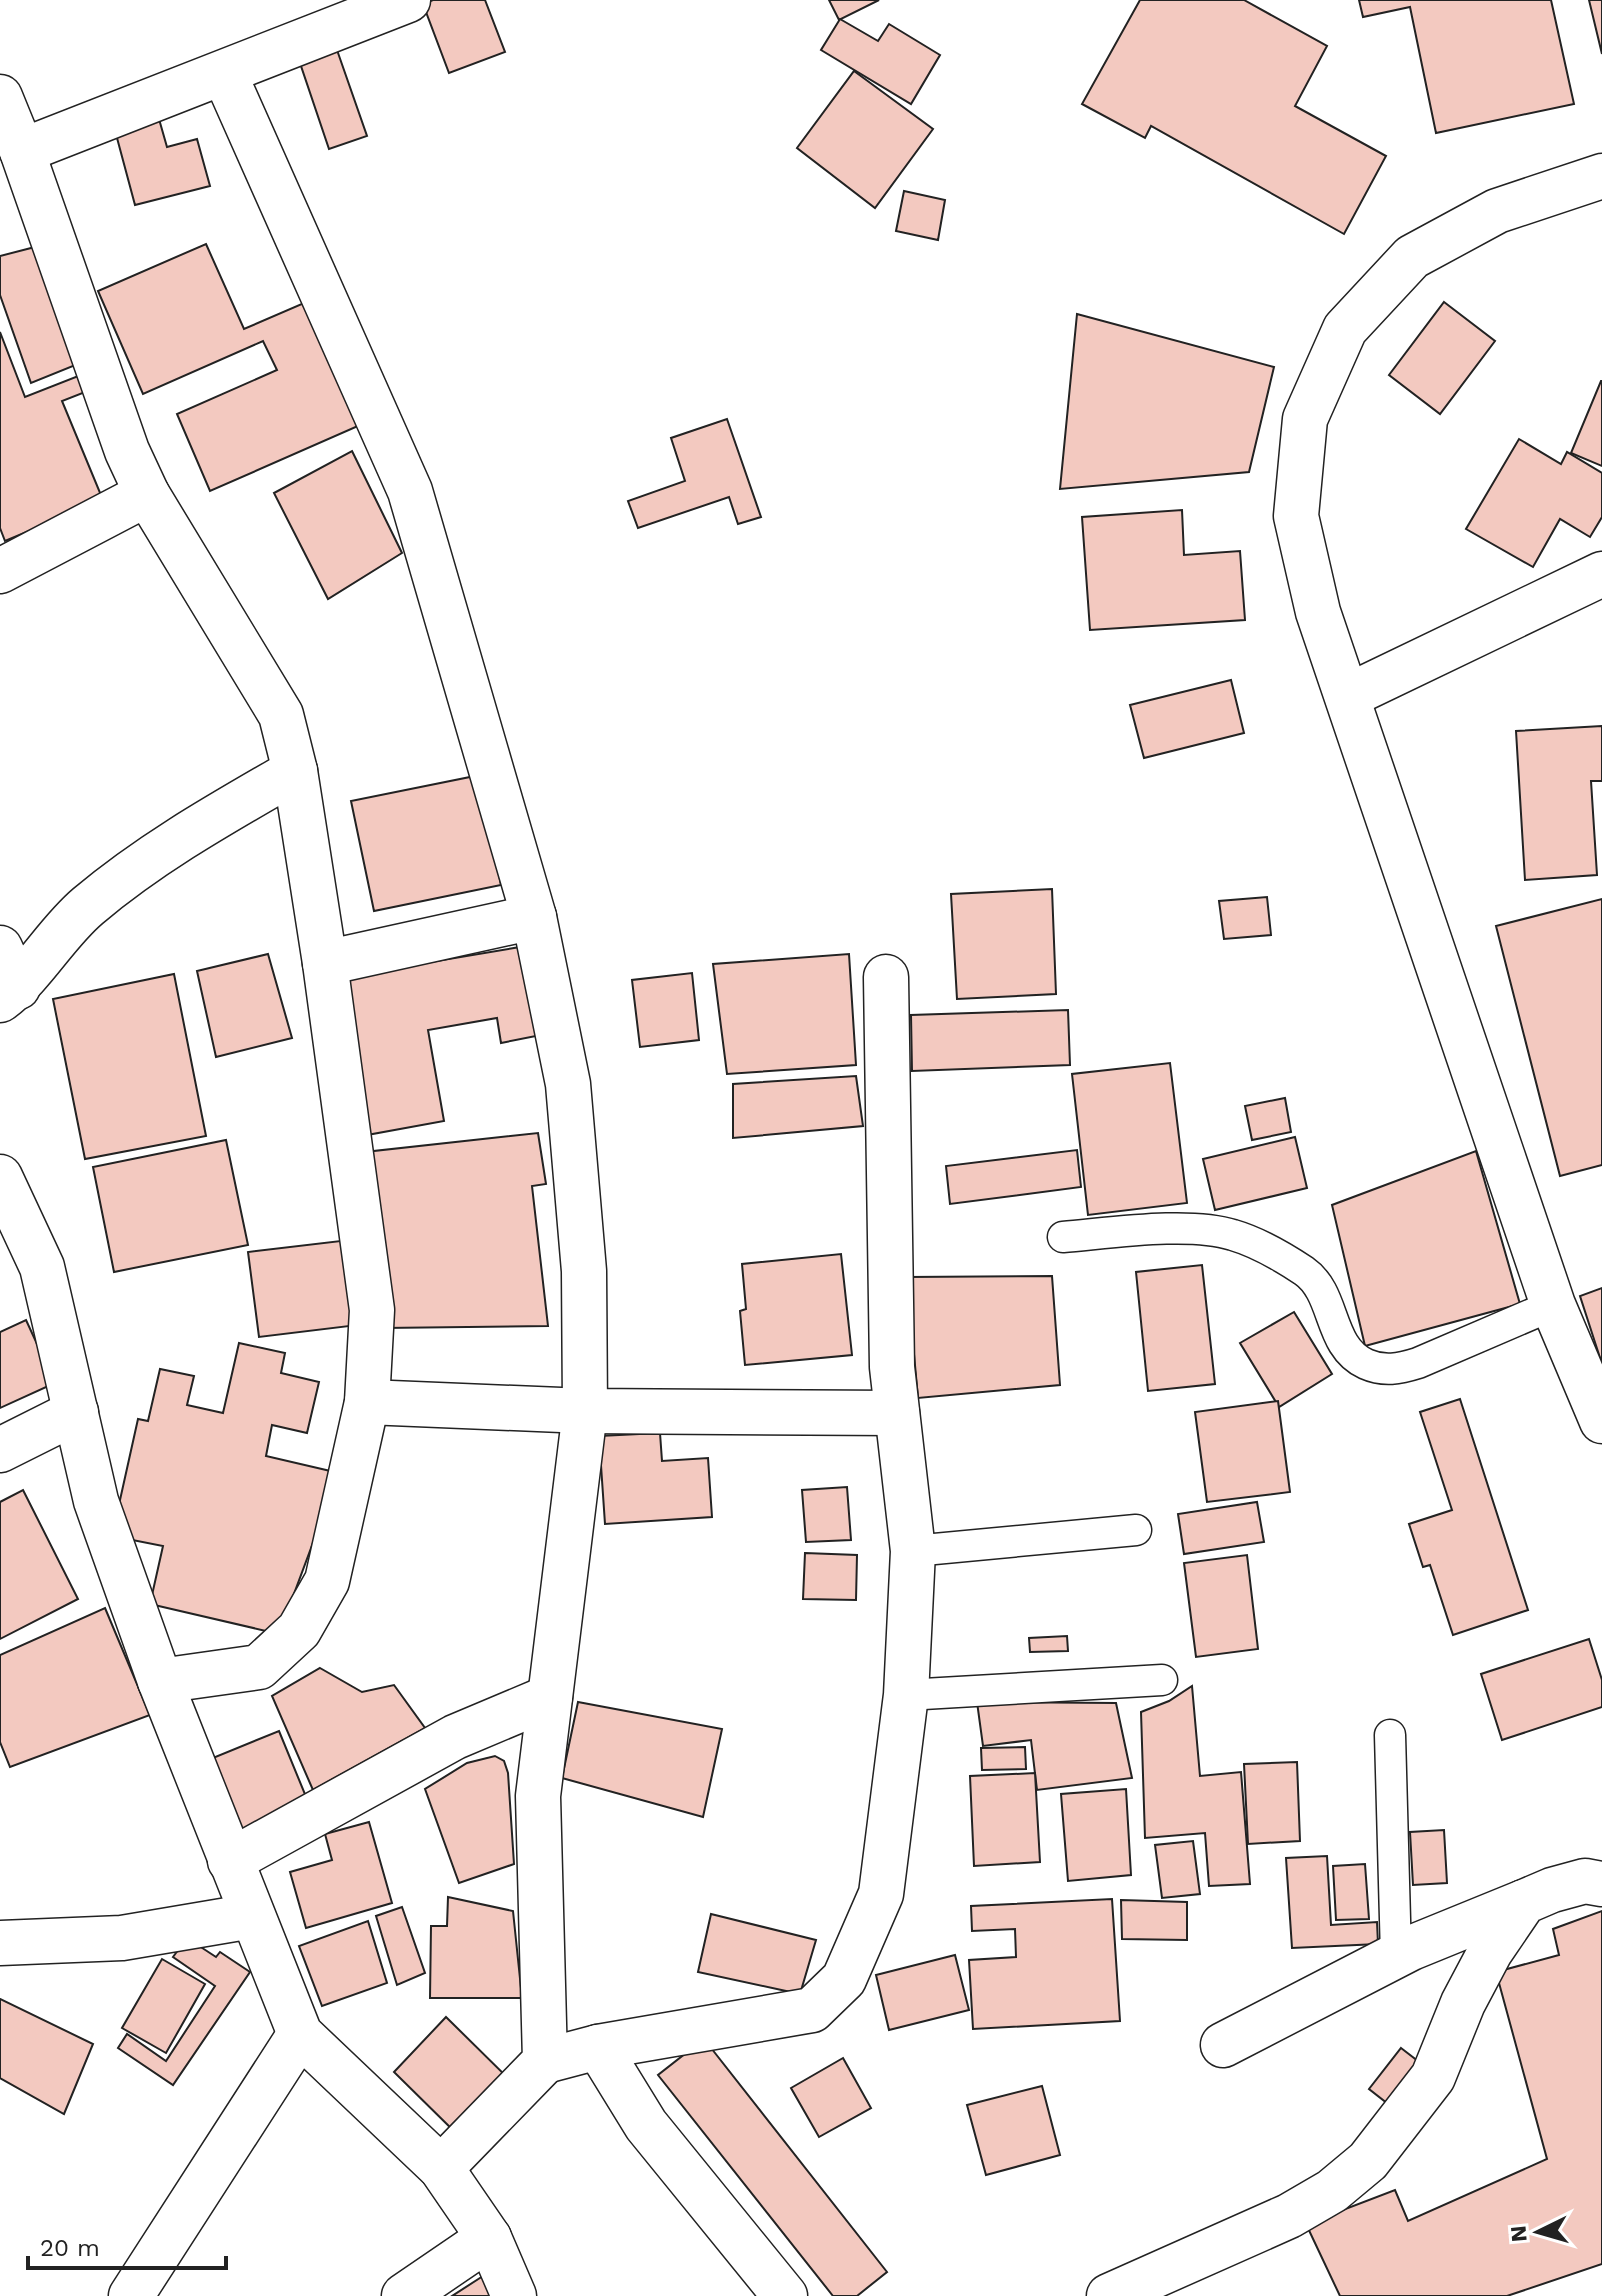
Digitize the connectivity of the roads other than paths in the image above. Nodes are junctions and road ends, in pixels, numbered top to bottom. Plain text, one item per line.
1 (403, 1) edge
2 (224, 73) junction
3 (0, 97) edge
4 (22, 151) junction
5 (1602, 176) edge
6 (147, 494) junction
7 (0, 571) edge
8 (1602, 574) edge
9 (1348, 696) junction
10 (295, 771) junction
11 (534, 917) junction
12 (0, 948) edge
13 (325, 963) junction
14 (886, 977) dead end
15 (9, 994) edge
16 (0, 1177) edge
17 (1063, 1237) dead end
18 (1553, 1305) junction
19 (367, 1402) junction
20 (585, 1411) junction
21 (76, 1412) junction
22 (897, 1413) junction
23 (1602, 1421) edge
24 (0, 1450) edge
25 (1136, 1530) dead end
26 (913, 1551) junction
27 (1162, 1680) dead end
28 (160, 1681) junction
29 (906, 1695) junction
30 (550, 1697) junction
31 (1390, 1735) dead end
32 (230, 1861) junction
33 (1602, 1884) edge
34 (1524, 1902) junction
35 (252, 1916) junction
36 (0, 1943) edge
37 (1396, 1956) junction
38 (300, 2034) junction
39 (1223, 2045) dead end
40 (598, 2047) junction
41 (545, 2061) junction
42 (441, 2168) junction
43 (489, 2238) junction
44 (131, 2296) edge
45 (404, 2296) edge
46 (514, 2296) edge
47 (785, 2296) edge
48 (1109, 2296) edge

1 - 2 street
2 - 4 street
2 - 11 street
3 - 4 street
4 - 6 street
5 - 9 street
6 - 7 street
6 - 10 street
8 - 9 street
9 - 18 street
10 - 13 street
10 - 15 street
11 - 13 street
11 - 20 street
12 - 15 street
13 - 19 street
14 - 22 street
16 - 21 street
17 - 18 lane
18 - 23 street
19 - 20 street
19 - 28 street
20 - 22 street
20 - 30 street
21 - 24 street
21 - 28 street
22 - 26 street
25 - 26 lane
26 - 29 street
27 - 29 lane
28 - 32 street
29 - 40 street
30 - 32 street
30 - 41 street
31 - 37 lane
32 - 35 street
33 - 34 street
34 - 37 street
34 - 48 street
35 - 36 street
35 - 38 street
37 - 39 street
38 - 42 street
38 - 44 street
40 - 41 street
40 - 47 street
41 - 42 street
42 - 43 street
43 - 45 street
43 - 46 street

